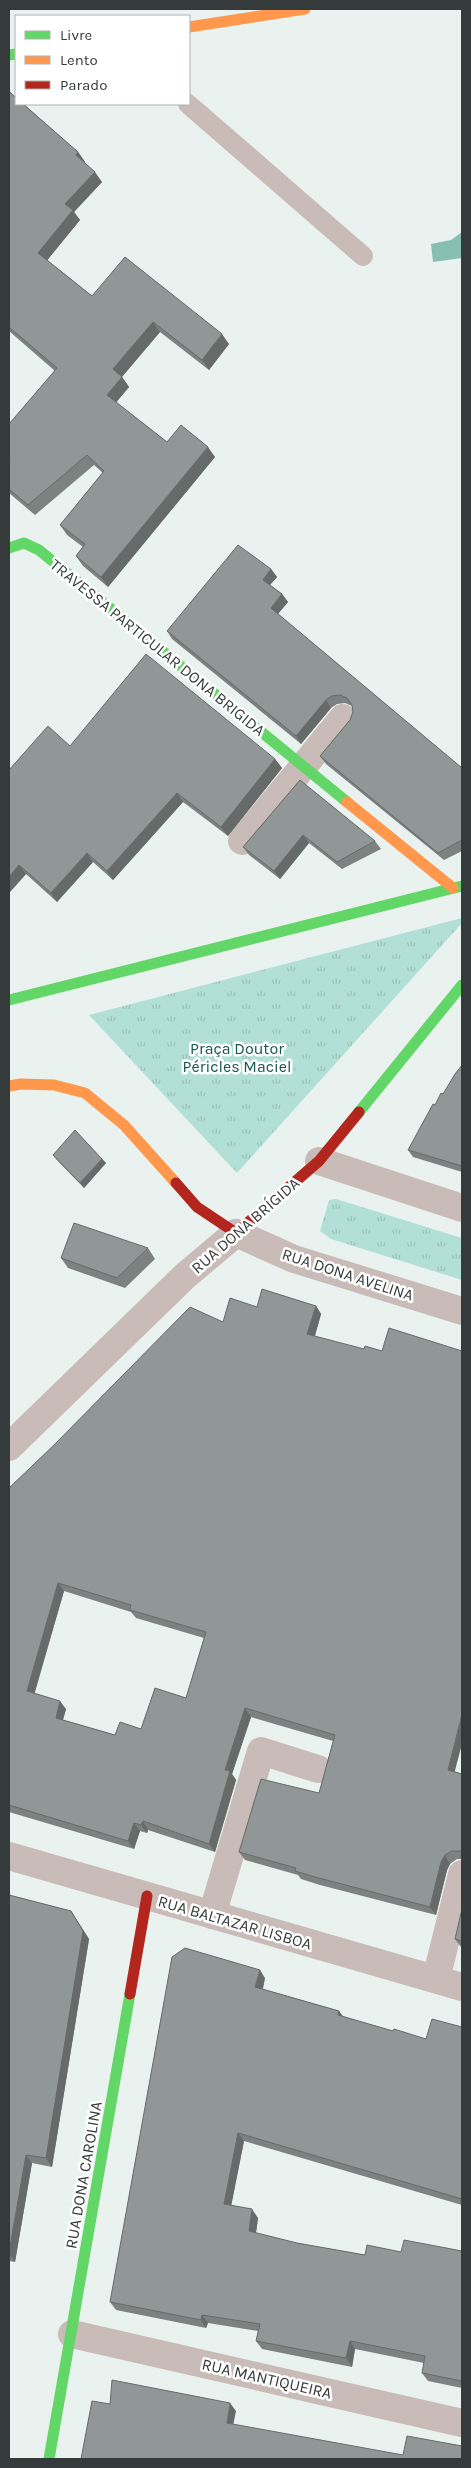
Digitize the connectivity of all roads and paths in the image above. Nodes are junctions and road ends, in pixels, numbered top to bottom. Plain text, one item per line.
1 (305, 9) edge
2 (190, 27) edge
3 (189, 105) edge
4 (363, 256) dead end
5 (9, 548) edge
6 (343, 718) dead end
7 (304, 766) junction
8 (242, 841) dead end
9 (458, 887) edge
10 (462, 984) edge
11 (9, 1000) edge
12 (9, 1086) edge
13 (320, 1160) junction
14 (462, 1208) edge
15 (236, 1233) junction
16 (462, 1311) edge
17 (9, 1447) edge
18 (318, 1769) dead end
19 (9, 1856) edge
20 (462, 1874) edge
21 (147, 1896) junction
22 (212, 1915) junction
23 (436, 1979) junction
24 (462, 1987) edge
25 (72, 2334) junction
26 (462, 2423) edge
27 (49, 2459) edge

1 - 2 street
3 - 4 lane
5 - 7 street, TRAVESSA PARTICULAR DONA BRIGIDA
6 - 7 street
7 - 8 street
7 - 9 street, TRAVESSA PARTICULAR DONA BRIGIDA
9 - 11 street
10 - 13 street, RUA DONA BRÍGIDA
12 - 15 street
13 - 14 street
13 - 15 street, RUA DONA BRÍGIDA
15 - 16 street, RUA DONA AVELINA
15 - 17 street, RUA DONA BRÍGIDA
18 - 22 street
19 - 21 street, RUA BALTAZAR LISBOA
20 - 23 street
21 - 22 street, RUA BALTAZAR LISBOA
21 - 25 street, RUA DONA CAROLINA
22 - 23 street, RUA BALTAZAR LISBOA
23 - 24 street, RUA BALTAZAR LISBOA
25 - 26 street, RUA MANTIQUEIRA
25 - 27 street, RUA DONA CAROLINA

